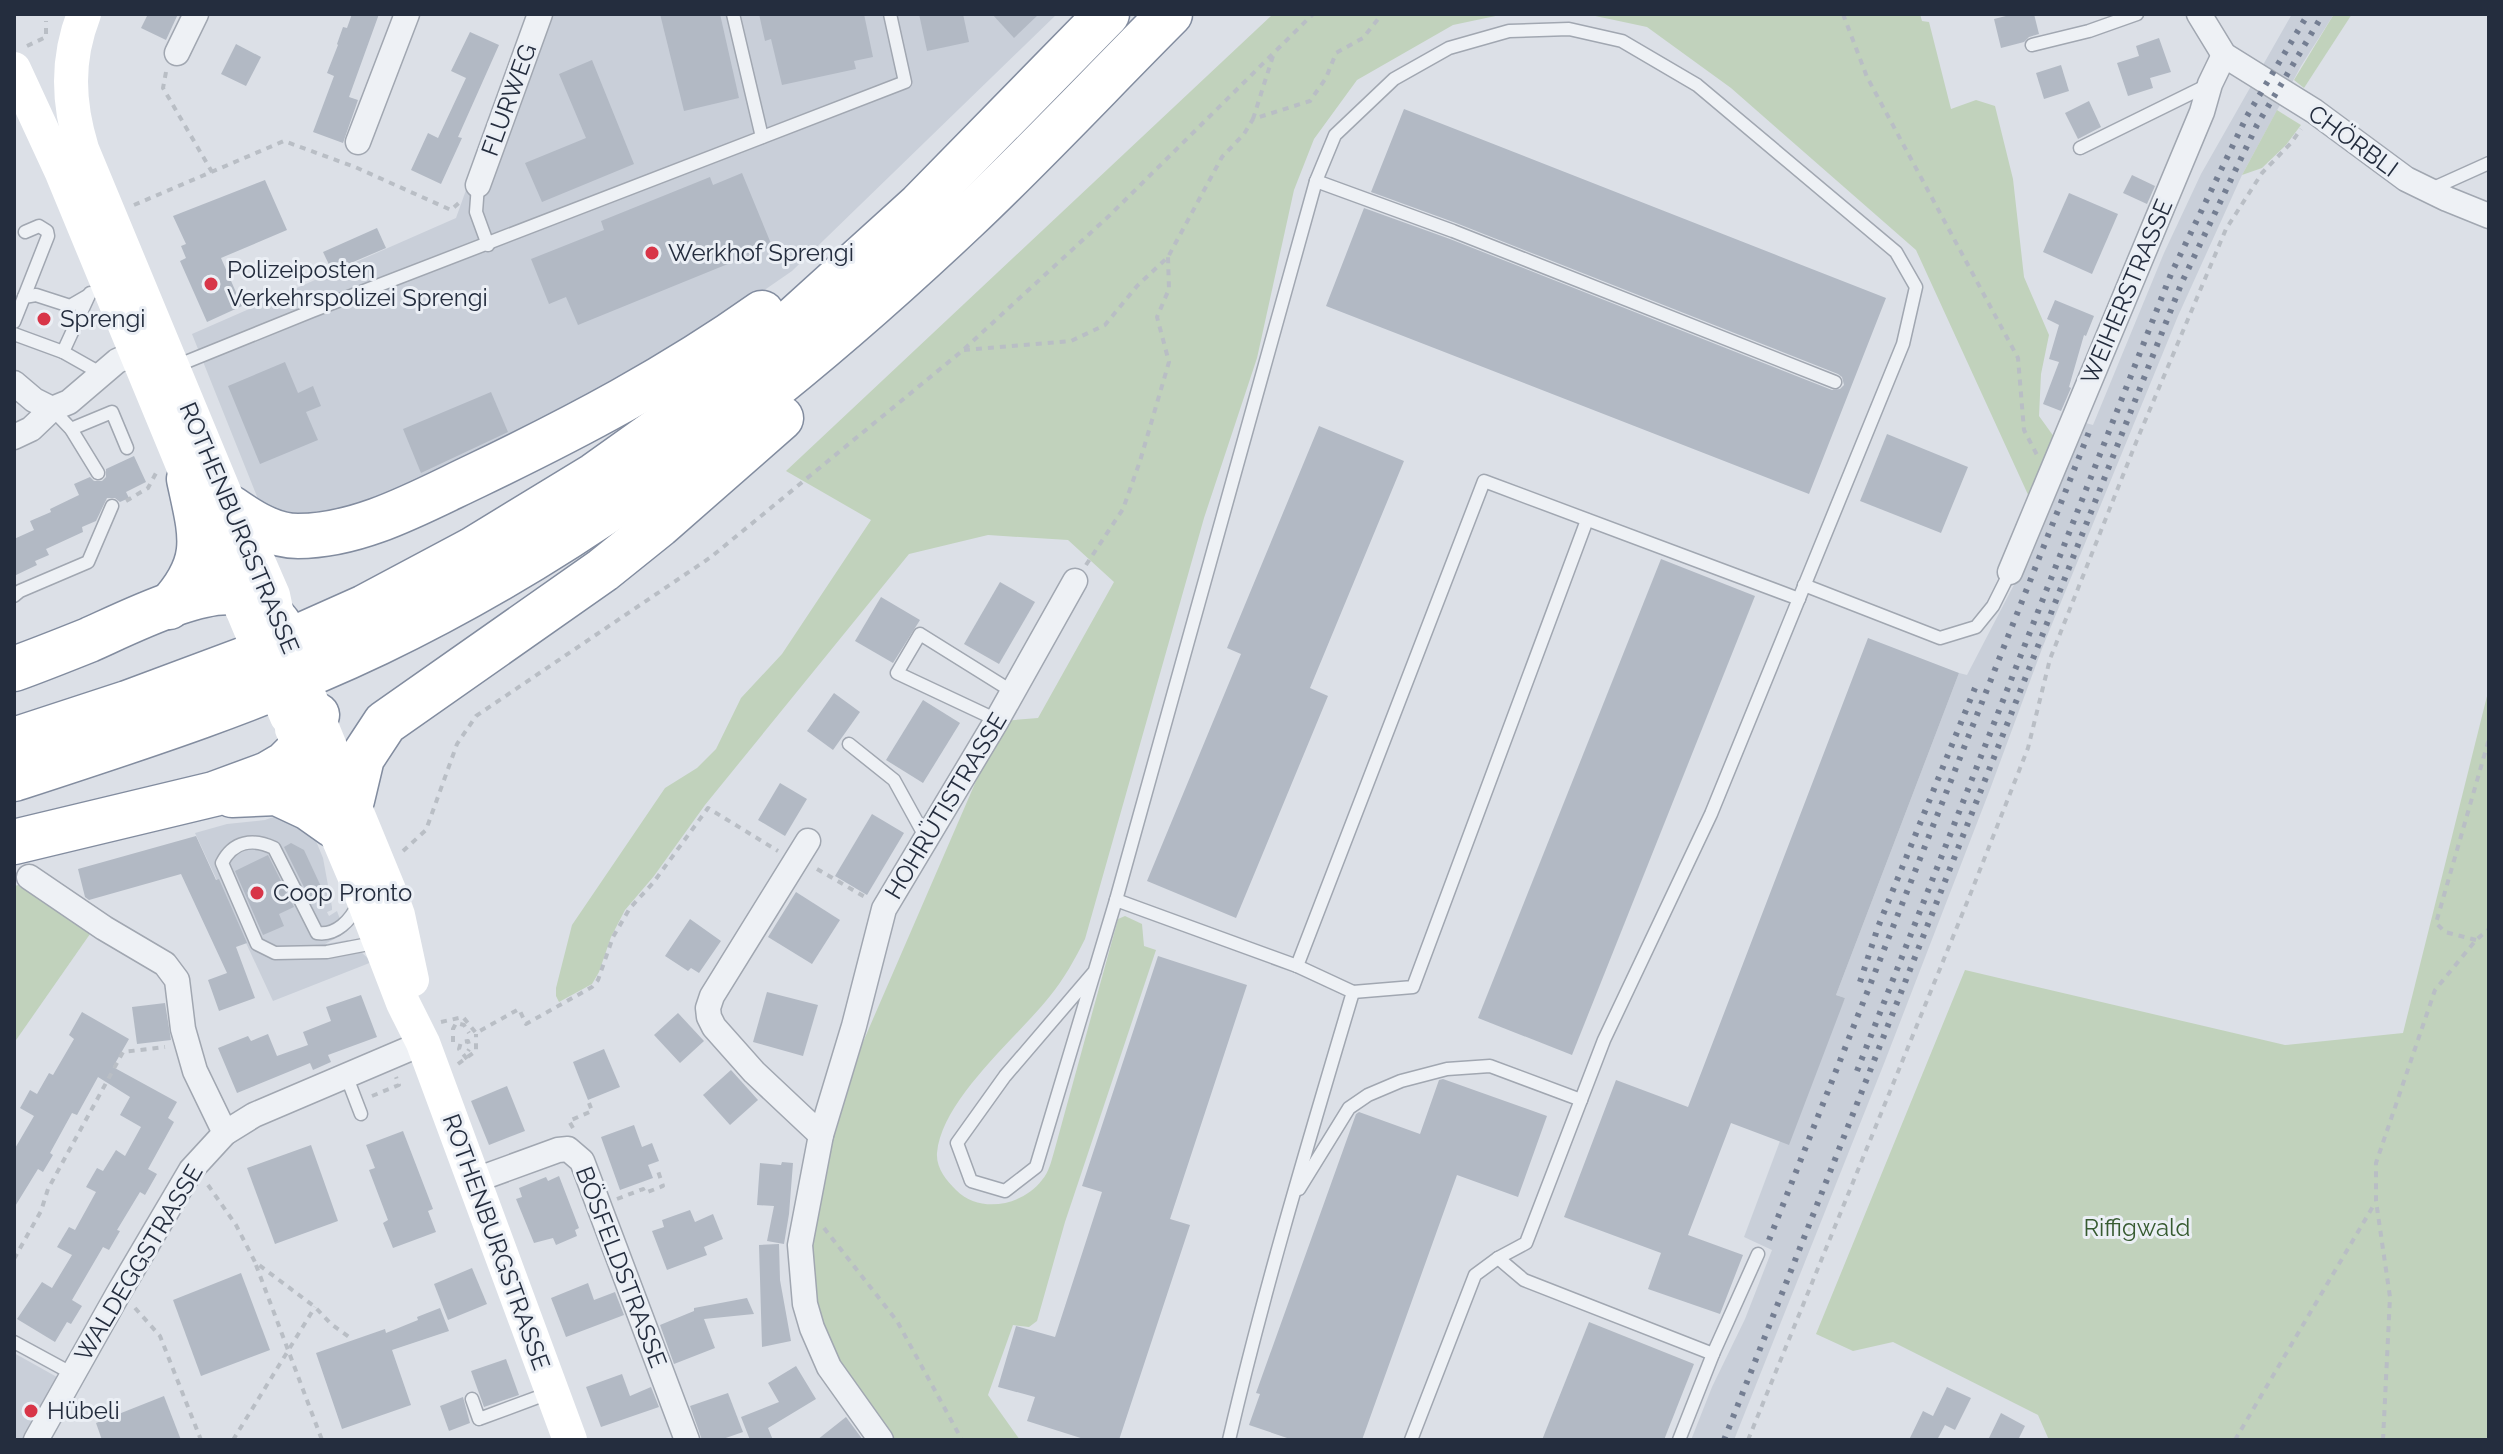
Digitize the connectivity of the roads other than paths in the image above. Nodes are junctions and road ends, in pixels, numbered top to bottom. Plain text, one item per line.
1 (84, 14) edge
2 (196, 14) edge
3 (407, 14) edge
4 (733, 14) edge
5 (890, 14) edge
6 (1170, 14) edge
7 (2137, 14) edge
8 (2199, 14) edge
9 (538, 15) edge
10 (1106, 15) edge
11 (2032, 45) dead end
12 (177, 53) road end
13 (2224, 55) junction
14 (18, 58) edge
15 (2210, 84) junction
16 (762, 137) junction
17 (358, 142) dead end
18 (2080, 148) dead end
19 (2489, 163) edge
20 (1316, 181) junction
21 (478, 185) joint
22 (2429, 190) junction
23 (2489, 216) edge
24 (968, 218) junction
25 (25, 232) dead end
26 (488, 245) junction
27 (96, 282) junction
28 (24, 297) junction
29 (14, 322) edge
30 (14, 334) edge
31 (63, 352) junction
32 (155, 360) junction
33 (102, 374) junction
34 (1835, 382) dead end
35 (14, 383) edge
36 (52, 409) junction
37 (71, 429) junction
38 (14, 437) edge
39 (127, 448) dead end
40 (98, 473) dead end
41 (169, 483) junction
42 (118, 504) road end
43 (231, 508) junction
44 (1587, 520) junction
45 (2010, 572) joint
46 (1075, 581) road end
47 (1804, 585) junction
48 (14, 596) edge
49 (1799, 599) junction
50 (257, 605) junction
51 (169, 607) junction
52 (14, 669) edge
53 (1013, 692) junction
54 (997, 720) junction
55 (385, 723) junction
56 (304, 727) junction
57 (14, 740) edge
58 (849, 744) dead end
59 (14, 779) edge
60 (214, 794) junction
61 (342, 812) junction
62 (930, 834) junction
63 (800, 853) road end
64 (22, 859) edge
65 (361, 893) junction
66 (1116, 900) junction
67 (380, 942) junction
68 (1297, 966) junction
69 (1095, 971) junction
70 (1353, 992) junction
71 (429, 1033) junction
72 (346, 1075) junction
73 (1581, 1100) junction
74 (361, 1114) dead end
75 (225, 1133) junction
76 (821, 1135) junction
77 (473, 1181) junction
78 (1291, 1202) junction
79 (1758, 1254) dead end
80 (1498, 1258) junction
81 (14, 1342) edge
82 (1713, 1354) junction
83 (73, 1374) junction
84 (552, 1392) junction
85 (472, 1399) dead end
86 (36, 1440) edge
87 (570, 1440) edge
88 (687, 1440) edge
89 (881, 1440) edge
90 (1229, 1440) edge
91 (1411, 1440) edge
92 (1679, 1440) edge

1 - 32 main road, ROTHENBURGSTRASSE
2 - 12 street
3 - 17 street
4 - 16 lane
5 - 16 lane
6 - 24 highway
7 - 11 lane
8 - 13 street
9 - 21 street, FLURWEG
10 - 43 highway
10 - 57 highway
13 - 15 street, WEIHERSTRASSE
13 - 22 street, CHÖRBLI
14 - 27 main road, ROTHENBURGSTRASSE
15 - 18 lane
15 - 45 street, WEIHERSTRASSE
16 - 26 lane
19 - 22 lane
20 - 34 lane
20 - 47 lane
20 - 66 lane
21 - 26 lane
22 - 23 street, CHÖRBLI
24 - 55 highway
24 - 59 highway
25 - 28 lane
26 - 32 lane
27 - 28 lane
27 - 31 lane
27 - 32 main road, ROTHENBURGSTRASSE
28 - 29 lane
30 - 31 lane
31 - 33 lane
32 - 33 street
32 - 41 main road, ROTHENBURGSTRASSE
32 - 43 main road, ROTHENBURGSTRASSE
33 - 36 street
35 - 36 street
36 - 37 lane
36 - 38 street
37 - 39 lane
37 - 40 lane
41 - 50 main road, ROTHENBURGSTRASSE
41 - 51 highway
42 - 48 lane
43 - 50 main road, ROTHENBURGSTRASSE
44 - 49 lane
44 - 68 lane
44 - 70 lane
45 - 47 lane
46 - 53 street, HOHRÜTISTRASSE
47 - 49 lane
49 - 73 lane
50 - 51 highway
50 - 56 main road, ROTHENBURGSTRASSE, bridge
51 - 52 highway
53 - 54 street, HOHRÜTISTRASSE
53 - 54 lane
54 - 62 street, HOHRÜTISTRASSE
55 - 56 highway
55 - 61 highway
56 - 60 highway
56 - 61 main road, ROTHENBURGSTRASSE
58 - 62 lane
60 - 61 highway
60 - 64 highway
61 - 65 main road, ROTHENBURGSTRASSE
61 - 71 main road, ROTHENBURGSTRASSE
62 - 76 street, HOHRÜTISTRASSE
63 - 76 street
64 - 75 street
65 - 67 main road, ROTHENBURGSTRASSE
65 - 67 lane
66 - 68 lane
66 - 69 lane
67 - 71 main road, ROTHENBURGSTRASSE
68 - 70 lane
69 - 69 lane
70 - 78 lane
71 - 72 street, WALDEGGSTRASSE
71 - 77 main road, ROTHENBURGSTRASSE
72 - 74 lane
72 - 75 street, WALDEGGSTRASSE
73 - 78 lane
73 - 80 lane
75 - 83 street, WALDEGGSTRASSE
76 - 89 street, HOHRÜTISTRASSE
77 - 84 main road, ROTHENBURGSTRASSE
77 - 88 street, BÖSFELDSTRASSE
78 - 90 lane
79 - 82 lane
80 - 82 lane
80 - 91 lane
81 - 83 lane
82 - 92 lane
83 - 86 street, WALDEGGSTRASSE
84 - 85 lane
84 - 87 main road, ROTHENBURGSTRASSE

